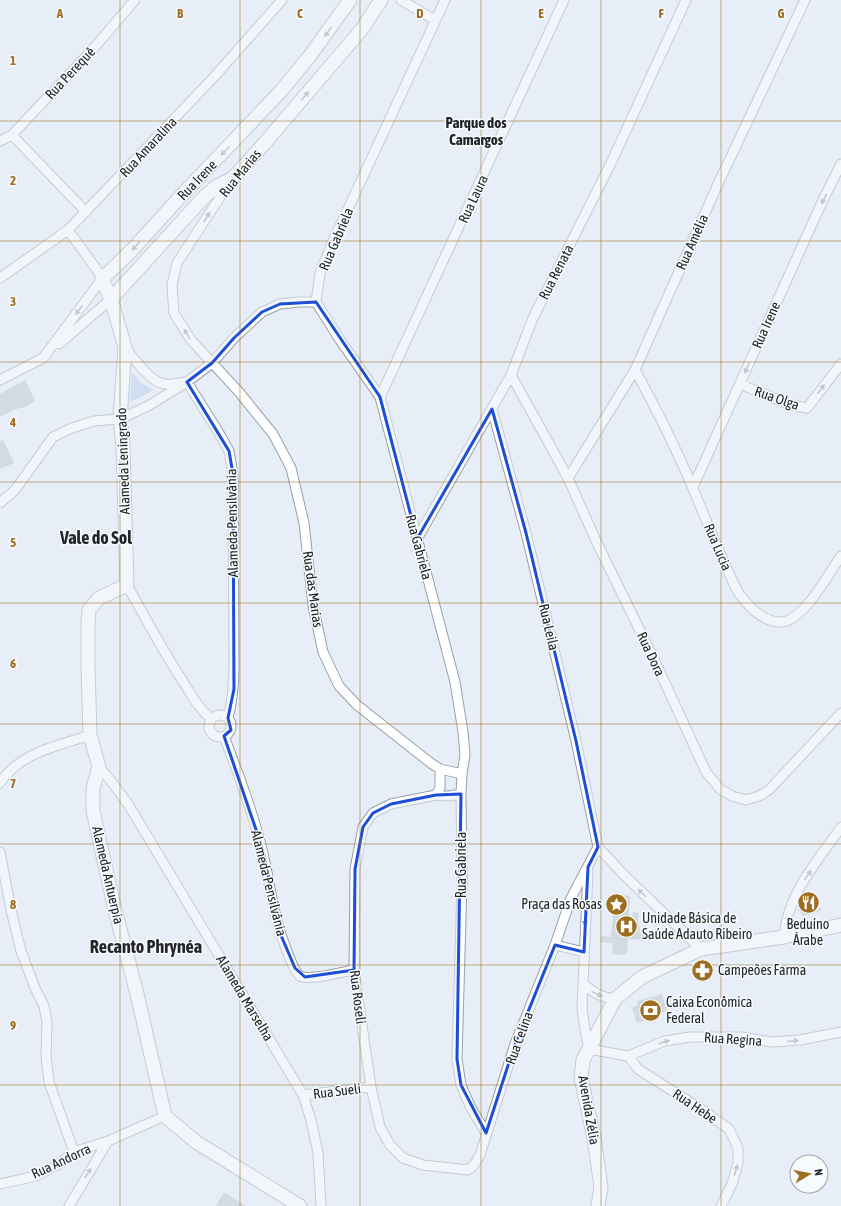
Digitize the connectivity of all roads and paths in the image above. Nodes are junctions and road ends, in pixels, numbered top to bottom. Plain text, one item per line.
1 (135, 0) edge
2 (282, 0) edge
3 (350, 0) edge
4 (381, 0) edge
5 (401, 0) edge
6 (445, 0) edge
7 (564, 0) edge
8 (686, 0) edge
9 (805, 0) edge
10 (435, 20) junction
11 (270, 104) junction
12 (287, 116) junction
13 (246, 130) junction
14 (12, 135) junction
15 (0, 141) edge
16 (263, 145) junction
17 (841, 164) edge
18 (233, 178) junction
19 (86, 212) junction
20 (68, 230) junction
21 (0, 278) edge
22 (102, 279) junction
23 (111, 299) junction
24 (316, 302) junction
25 (125, 347) junction
26 (43, 358) junction
27 (212, 363) junction
28 (841, 364) edge
29 (635, 370) junction
30 (511, 375) junction
31 (0, 380) edge
32 (187, 382) junction
33 (740, 384) junction
34 (380, 398) junction
35 (492, 409) junction
36 (120, 419) junction
37 (568, 478) junction
38 (692, 487) junction
39 (0, 503) edge
40 (417, 539) junction
41 (841, 556) edge
42 (127, 585) junction
43 (841, 713) edge
44 (228, 718) junction
45 (211, 719) junction
46 (90, 735) junction
47 (224, 736) junction
48 (99, 767) junction
49 (440, 769) junction
50 (462, 774) junction
51 (0, 783) edge
52 (462, 794) junction
53 (436, 795) junction
54 (841, 827) edge
55 (598, 847) junction
56 (0, 852) edge
57 (588, 867) junction
58 (841, 925) edge
59 (784, 937) junction
60 (556, 945) junction
61 (701, 949) junction
62 (584, 952) junction
63 (354, 970) junction
64 (583, 983) junction
65 (615, 999) junction
66 (841, 1032) edge
67 (589, 1049) junction
68 (628, 1056) junction
69 (371, 1087) junction
70 (303, 1095) junction
71 (165, 1116) junction
72 (486, 1133) junction
73 (108, 1141) junction
74 (74, 1152) junction
75 (0, 1184) edge
76 (69, 1206) edge
77 (300, 1206) edge
78 (321, 1206) edge
79 (598, 1206) edge
80 (721, 1206) edge

1 - 14 street, Rua Perequê
2 - 19 street, Rua Amaralina
3 -> 11 street, Rua Irene
12 -> 4 street, Rua Marias
5 - 10 street
6 - 10 street, Rua Gabriela
7 - 34 street, Rua Laura
8 - 30 street, Rua Renata
9 - 29 street, Rua Amélia
10 - 24 street, Rua Gabriela
11 - 12 street
11 - 13 street, Rua Irene
12 - 16 street, Rua Marias
13 - 16 street
13 -> 22 street, Rua Irene
14 - 15 street, Rua Perequê
14 - 19 street
16 - 18 street, Rua Marias
17 -> 33 street, Rua Irene
18 - 23 street, Rua Irene
27 -> 18 street, Rua Marias
19 - 20 street, Rua Amaralina
20 - 21 street, Rua Amaralina
20 - 22 street
22 - 23 street
22 -> 26 street, Rua Irene
23 - 25 street
23 - 26 street, Rua Irene
24 - 27 street
24 - 34 street, Rua Gabriela
25 - 32 street
25 - 36 street, Alameda Leningrado
26 - 31 street, Rua Irene
27 - 32 street
27 - 49 street, Rua das Marias
33 -> 28 street, Rua Olga
29 - 37 street, Rua Amélia
29 - 38 street, Rua Lucia
30 - 35 street, Rua Renata
30 - 37 street, Rua Dora
32 - 36 street
32 - 44 street, Alameda Pensilvânia
33 - 38 street, Rua Irene
34 - 40 street, Rua Gabriela
35 - 40 street, Rua Renata
35 - 55 street, Rua Leila
36 - 39 street
36 - 42 street, Alameda Leningrado
37 - 43 street, Rua Dora
38 - 41 street, Rua Lucia
40 - 50 street, Rua Gabriela
42 - 45 street, Alameda Leningrado
42 - 46 street
44 - 45 street
44 - 47 street
45 - 47 street
46 - 48 street
46 - 51 street
47 - 63 street, Alameda Pensilvânia
48 - 70 street, Alameda Marselha
48 - 71 street, Alameda Antuerpia
49 - 50 street, Rua das Marias
49 - 53 street
50 - 52 street, Rua Gabriela
52 - 53 street, Rua Roseli
52 - 72 street, Rua Gabriela
53 - 63 street, Rua Roseli
59 -> 54 street
55 - 57 street, Rua Celina
61 -> 55 street
56 - 74 street
57 - 60 street, Rua Celina
57 -> 62 street
58 - 59 street, Avenida Zélia
59 - 61 street, Avenida Zélia
60 - 62 street
60 - 72 street, Rua Celina
61 - 65 street, Avenida Zélia
62 - 64 street
63 - 69 street, Rua Roseli
64 -> 65 street
64 - 67 street
65 - 67 street, Avenida Zélia
68 -> 66 street, Rua Regina
67 - 68 street
67 - 79 street, Avenida Zélia
80 -> 68 street, Rua Hebe
69 - 70 street, Rua Sueli
69 - 72 street, Rua Roseli
70 - 78 street, Alameda Marselha
71 - 73 street, Rua Andorra
71 - 77 street
73 - 74 street, Rua Andorra
76 -> 73 street
74 - 75 street, Rua Andorra

